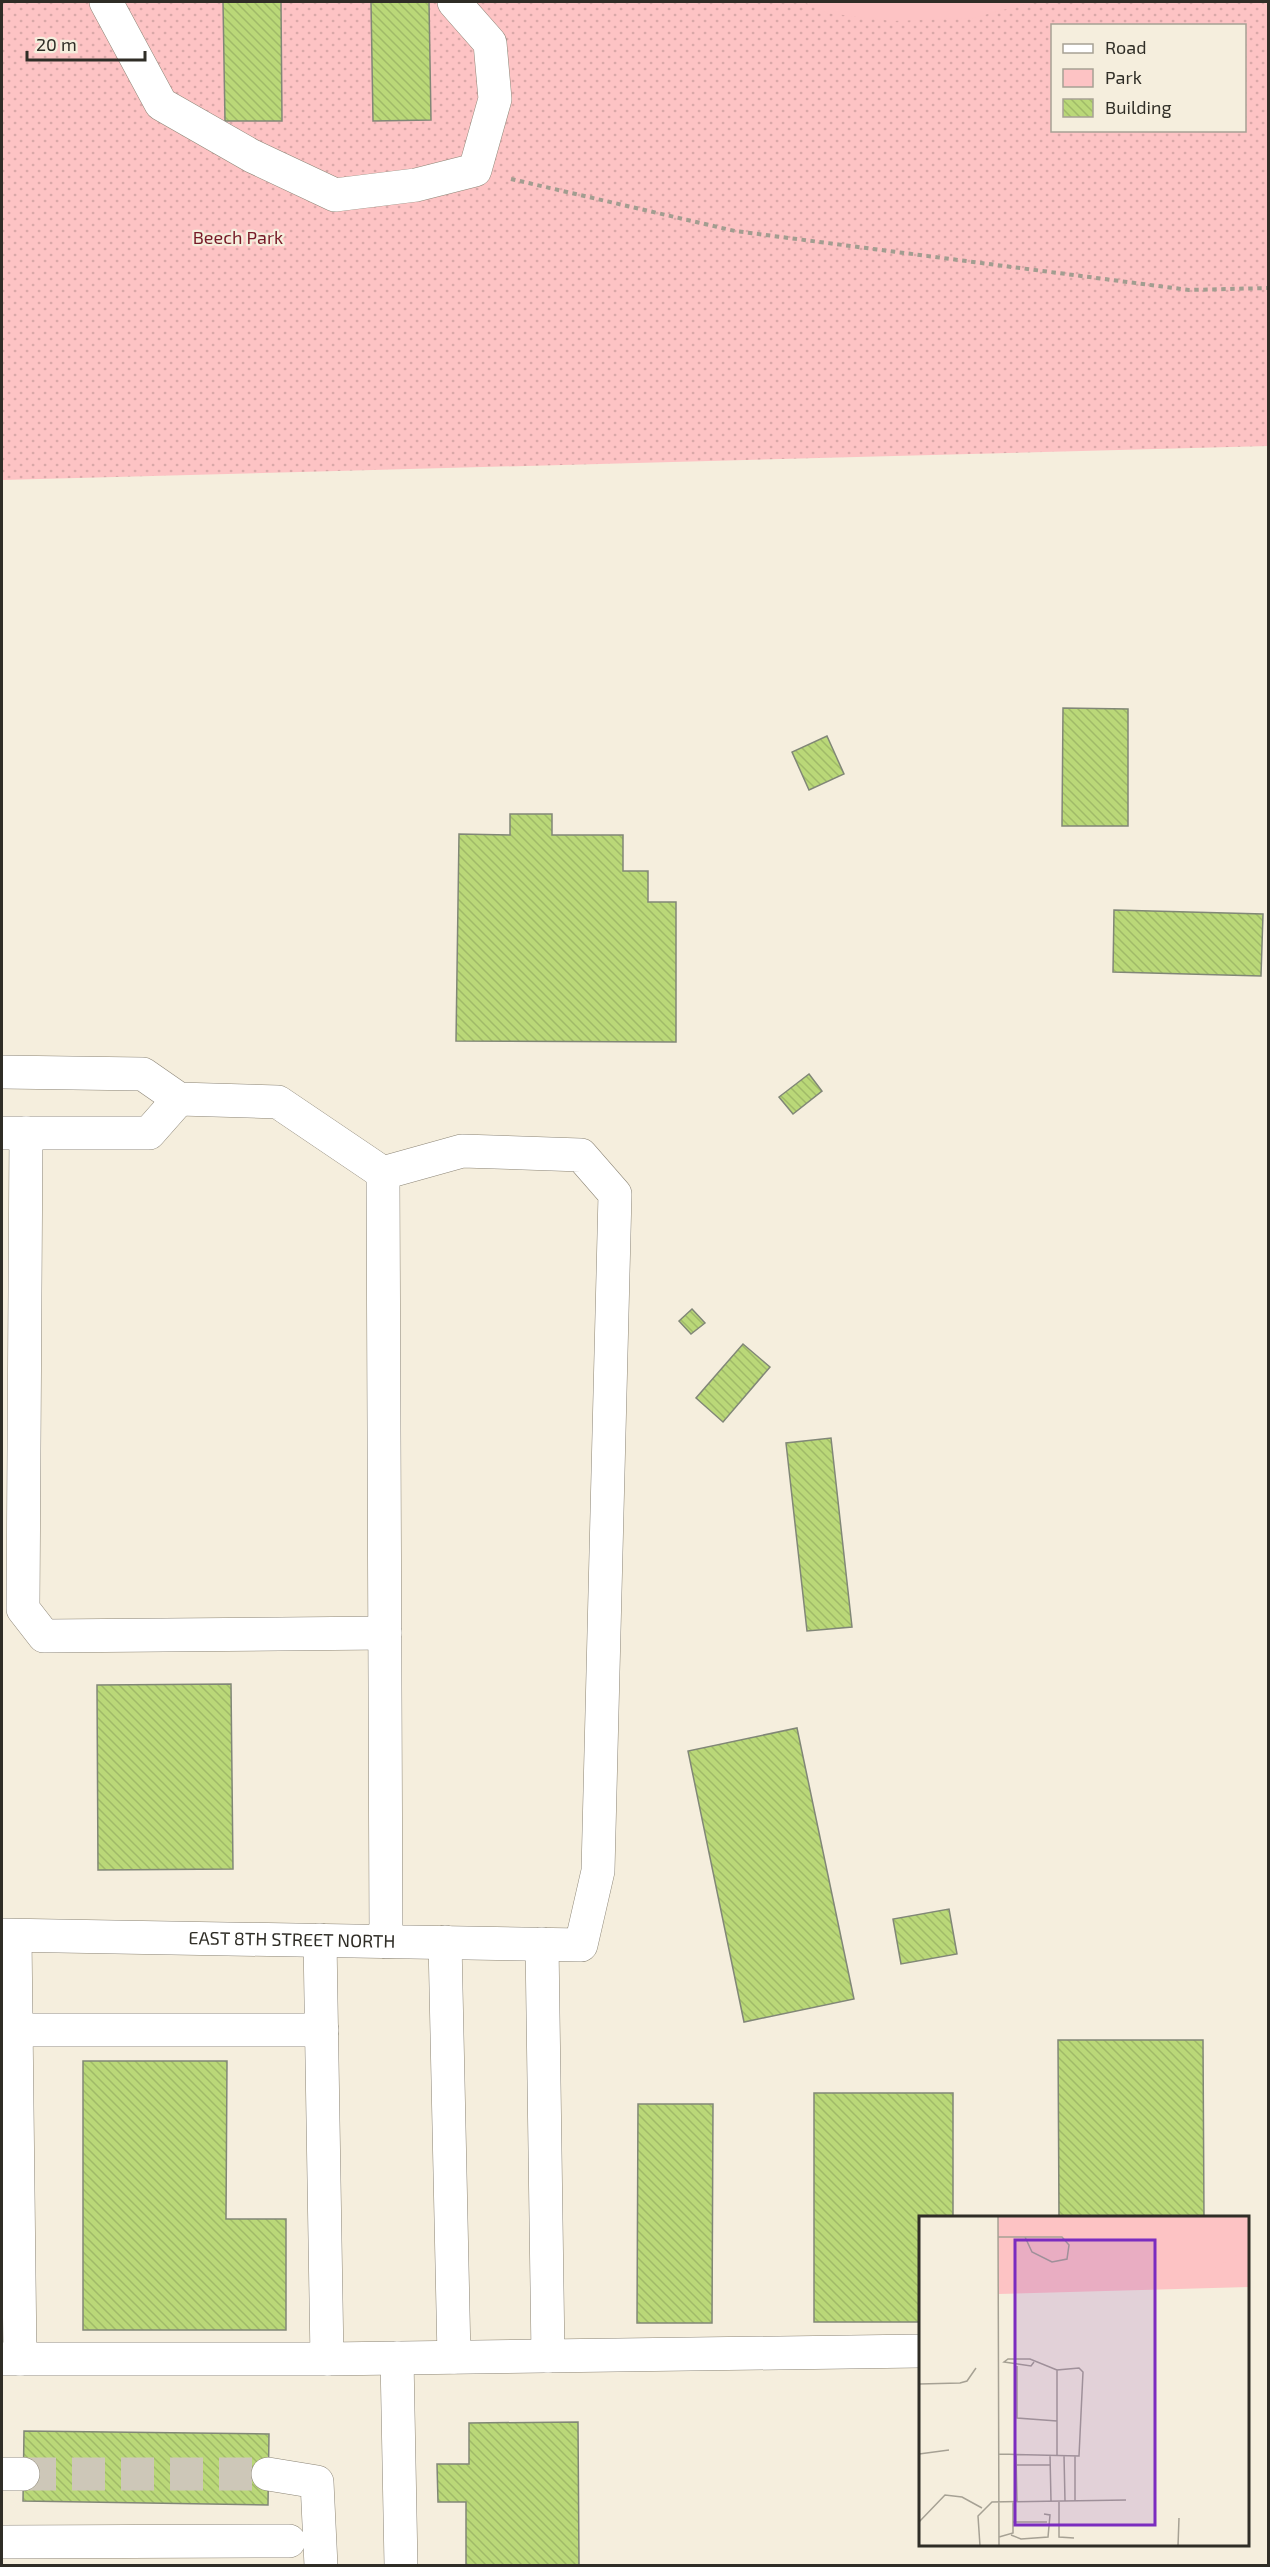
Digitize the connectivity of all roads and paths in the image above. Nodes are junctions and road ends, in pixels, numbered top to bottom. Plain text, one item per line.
1 (106, 2) edge
2 (454, 2) edge
3 (475, 170) junction
4 (1269, 288) edge
5 (2, 1072) edge
6 (179, 1099) junction
7 (14, 1133) edge
8 (383, 1173) junction
9 (385, 1633) junction
10 (8, 1936) edge
11 (320, 1940) junction
12 (386, 1942) junction
13 (445, 1942) junction
14 (542, 1944) junction
15 (16, 2030) junction
16 (322, 2030) junction
17 (919, 2351) edge
18 (548, 2356) junction
19 (454, 2357) junction
20 (397, 2358) junction
21 (11, 2359) edge
22 (327, 2359) junction
23 (268, 2474) tunnel mouth
24 (289, 2541) dead end
25 (2, 2542) edge
26 (321, 2565) edge
27 (401, 2565) edge

1 - 3 street
2 - 3 street
3 - 4 path
5 - 6 street
6 - 7 street
6 - 8 street
7 - 9 street
8 - 9 street
8 - 14 street, EAST 8TH STREET NORTH
9 - 12 street
10 - 11 street, EAST 8TH STREET NORTH
10 - 15 street
11 - 12 street, EAST 8TH STREET NORTH
11 - 16 street
12 - 13 street, EAST 8TH STREET NORTH
13 - 14 street, EAST 8TH STREET NORTH
13 - 19 street
14 - 18 street
15 - 16 street
15 - 21 street
16 - 22 street
17 - 18 street
18 - 19 street
19 - 20 street
20 - 22 street
20 - 27 street
21 - 22 street
23 - 26 street
24 - 25 street

